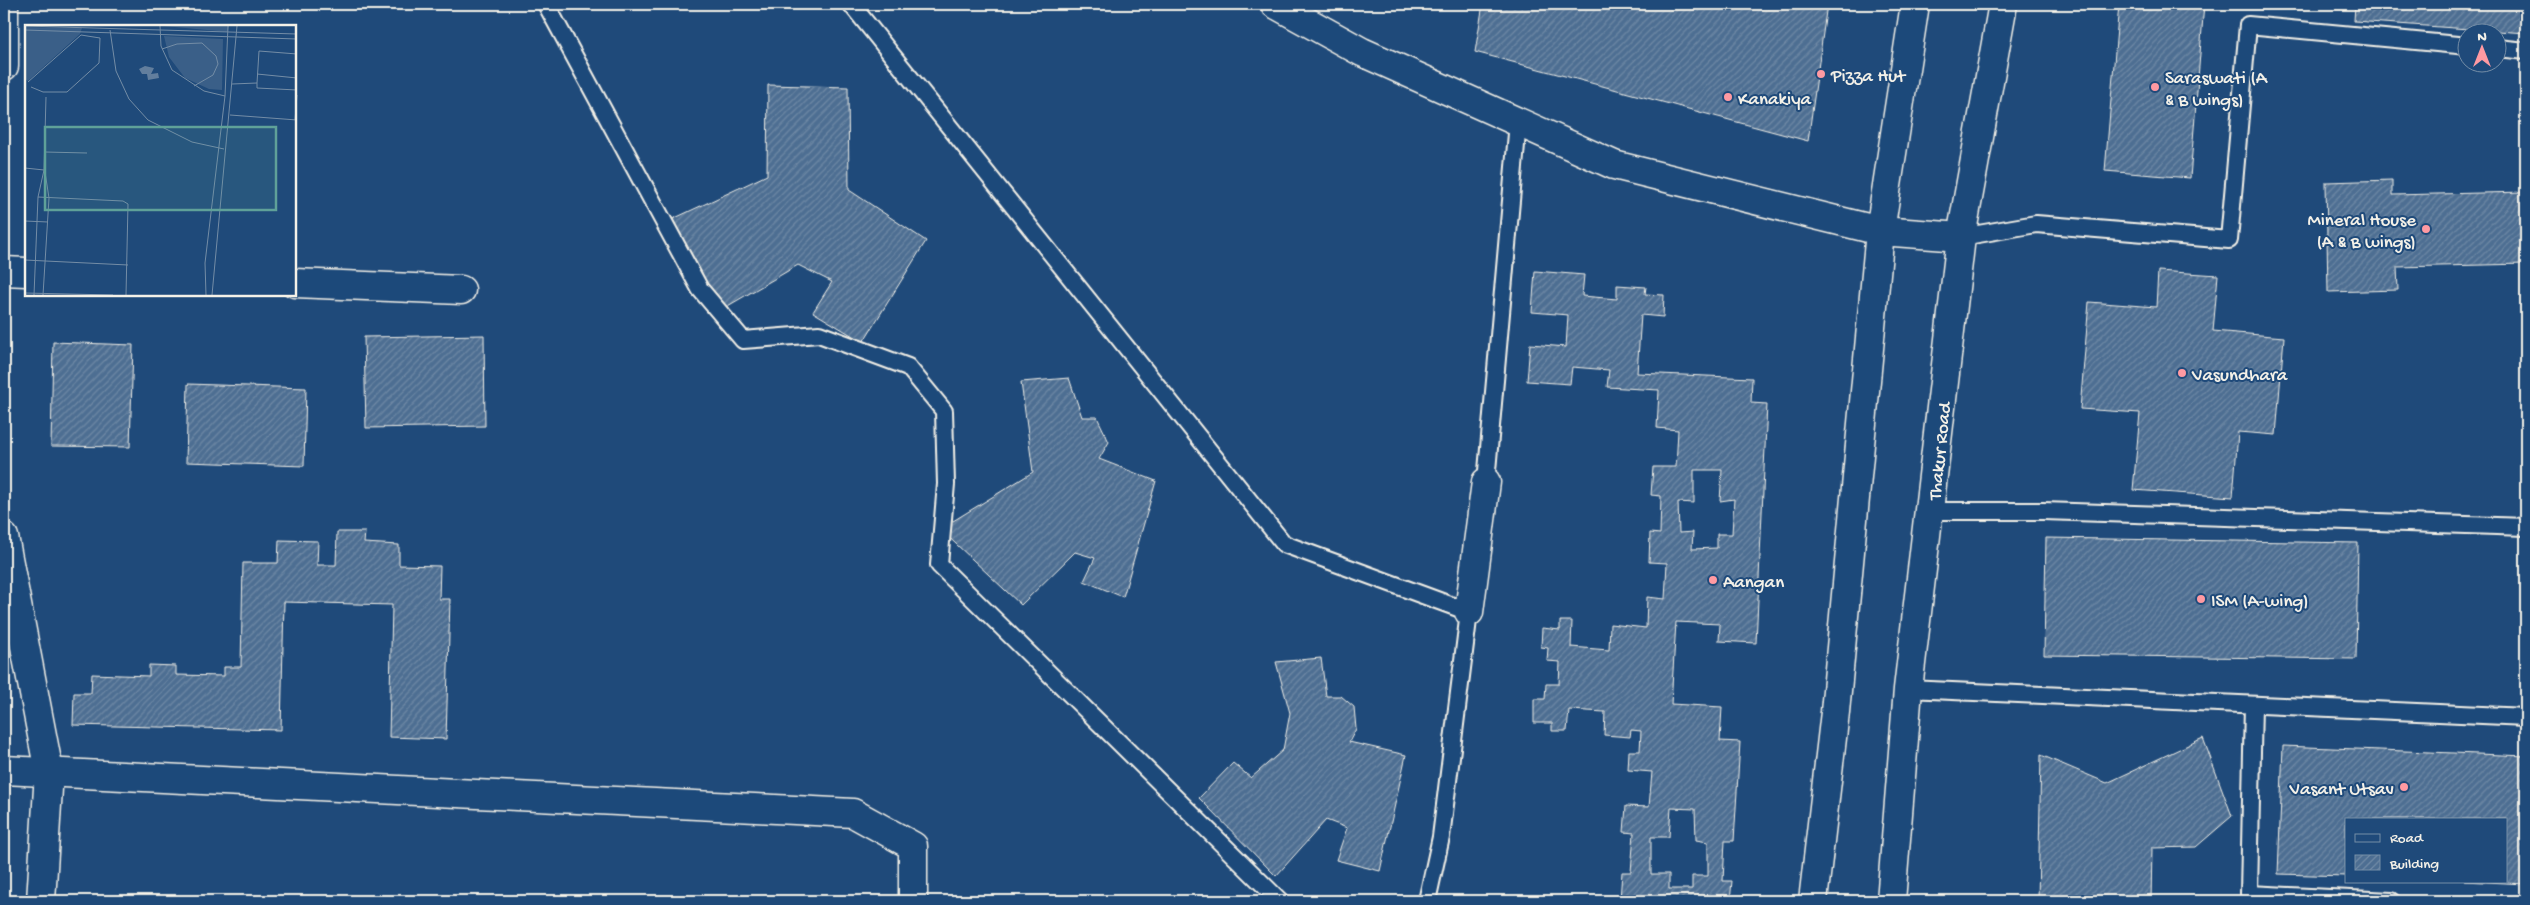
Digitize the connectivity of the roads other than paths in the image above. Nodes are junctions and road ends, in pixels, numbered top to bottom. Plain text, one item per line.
1 (4, 4) edge
2 (546, 4) edge
3 (850, 4) edge
4 (1275, 4) edge
5 (1914, 4) edge
6 (2003, 4) edge
7 (2458, 45) edge
8 (2508, 49) edge
9 (2526, 51) edge
10 (4, 66) edge
11 (1518, 122) junction
12 (1880, 231) junction
13 (1962, 237) junction
14 (4, 271) edge
15 (25, 272) edge
16 (296, 283) edge
17 (461, 290) dead end
18 (1486, 482) joint
19 (1931, 511) junction
20 (2526, 527) edge
21 (4, 537) edge
22 (1469, 612) junction
23 (1908, 689) junction
24 (2252, 705) junction
25 (2526, 717) edge
26 (4, 770) edge
27 (49, 772) junction
28 (40, 901) edge
29 (913, 901) edge
30 (1280, 901) edge
31 (1427, 901) edge
32 (1813, 901) edge
33 (1891, 901) edge
34 (2392, 901) edge

1 - 10 street
2 - 30 lane
3 - 22 lane
4 - 11 street
5 - 12 street
6 - 13 street, Thakur Road
7 - 13 lane
8 - 9 lane
11 - 12 street
11 - 18 lane
12 - 13 street
12 - 32 street
13 - 19 street, Thakur Road
14 - 15 street
16 - 17 street
18 - 22 street
19 - 20 lane
19 - 23 street, Thakur Road
21 - 27 street
22 - 31 lane
23 - 24 lane
23 - 33 street, Thakur Road
24 - 25 lane
24 - 34 lane
26 - 27 street
27 - 28 street
27 - 29 street

